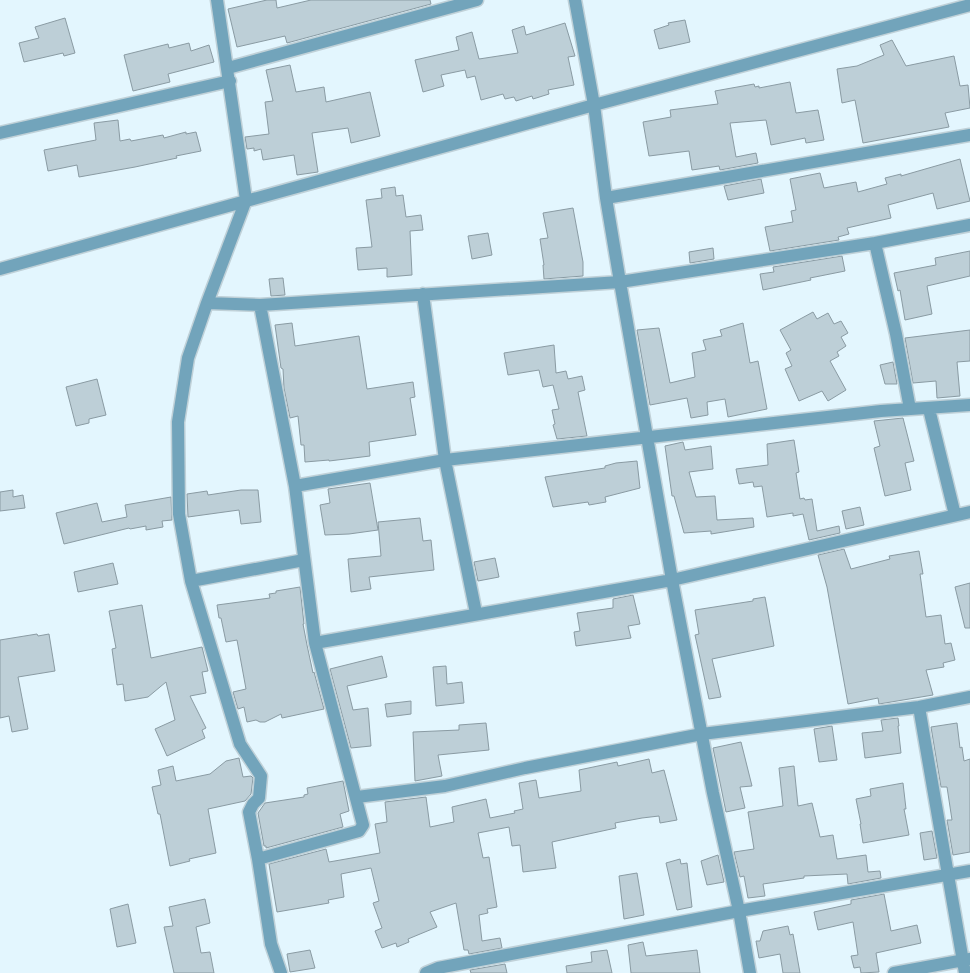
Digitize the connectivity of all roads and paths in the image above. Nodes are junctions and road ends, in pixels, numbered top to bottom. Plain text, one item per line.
1 (218, 0) edge
2 (477, 0) edge
3 (575, 0) edge
4 (970, 5) edge
5 (228, 68) junction
6 (230, 81) junction
7 (594, 105) junction
8 (0, 133) edge
9 (970, 135) edge
10 (606, 198) junction
11 (246, 200) junction
12 (970, 225) edge
13 (875, 243) junction
14 (0, 269) edge
15 (620, 282) junction
16 (423, 294) junction
17 (207, 303) junction
18 (260, 305) junction
19 (970, 406) edge
20 (910, 409) junction
21 (929, 409) junction
22 (648, 438) junction
23 (445, 460) junction
24 (295, 486) junction
25 (970, 512) edge
26 (955, 515) junction
27 (304, 560) junction
28 (672, 580) junction
29 (191, 581) junction
30 (476, 613) junction
31 (315, 643) junction
32 (970, 697) edge
33 (919, 707) junction
34 (702, 734) junction
35 (357, 797) junction
36 (258, 859) junction
37 (970, 871) edge
38 (947, 875) junction
39 (739, 911) junction
40 (966, 964) edge
41 (439, 970) edge
42 (281, 973) edge
43 (426, 973) edge
44 (750, 973) edge
45 (894, 973) edge

1 - 5 street
2 - 5 street
3 - 7 street
4 - 7 street
5 - 6 street
6 - 8 street
6 - 11 street
7 - 10 street
7 - 11 street
9 - 10 street
10 - 15 street
11 - 14 street
11 - 17 street
12 - 13 street
13 - 15 street
13 - 20 street
15 - 16 street
15 - 22 street
16 - 18 street
16 - 23 street
17 - 18 street
17 - 29 street
18 - 24 street
19 - 21 street
20 - 21 street
20 - 22 street
21 - 26 street
22 - 23 street
22 - 28 street
23 - 24 street
23 - 30 street
24 - 27 street
25 - 26 street
26 - 28 street
27 - 29 street
27 - 31 street
28 - 30 street
28 - 34 street
29 - 36 street
30 - 31 street
31 - 35 street
32 - 33 street
33 - 34 street
33 - 38 street
34 - 35 street
34 - 39 street
35 - 36 street
36 - 42 street
37 - 38 street
38 - 39 street
38 - 40 street
39 - 41 street
39 - 44 street
40 - 45 street
41 - 43 street

